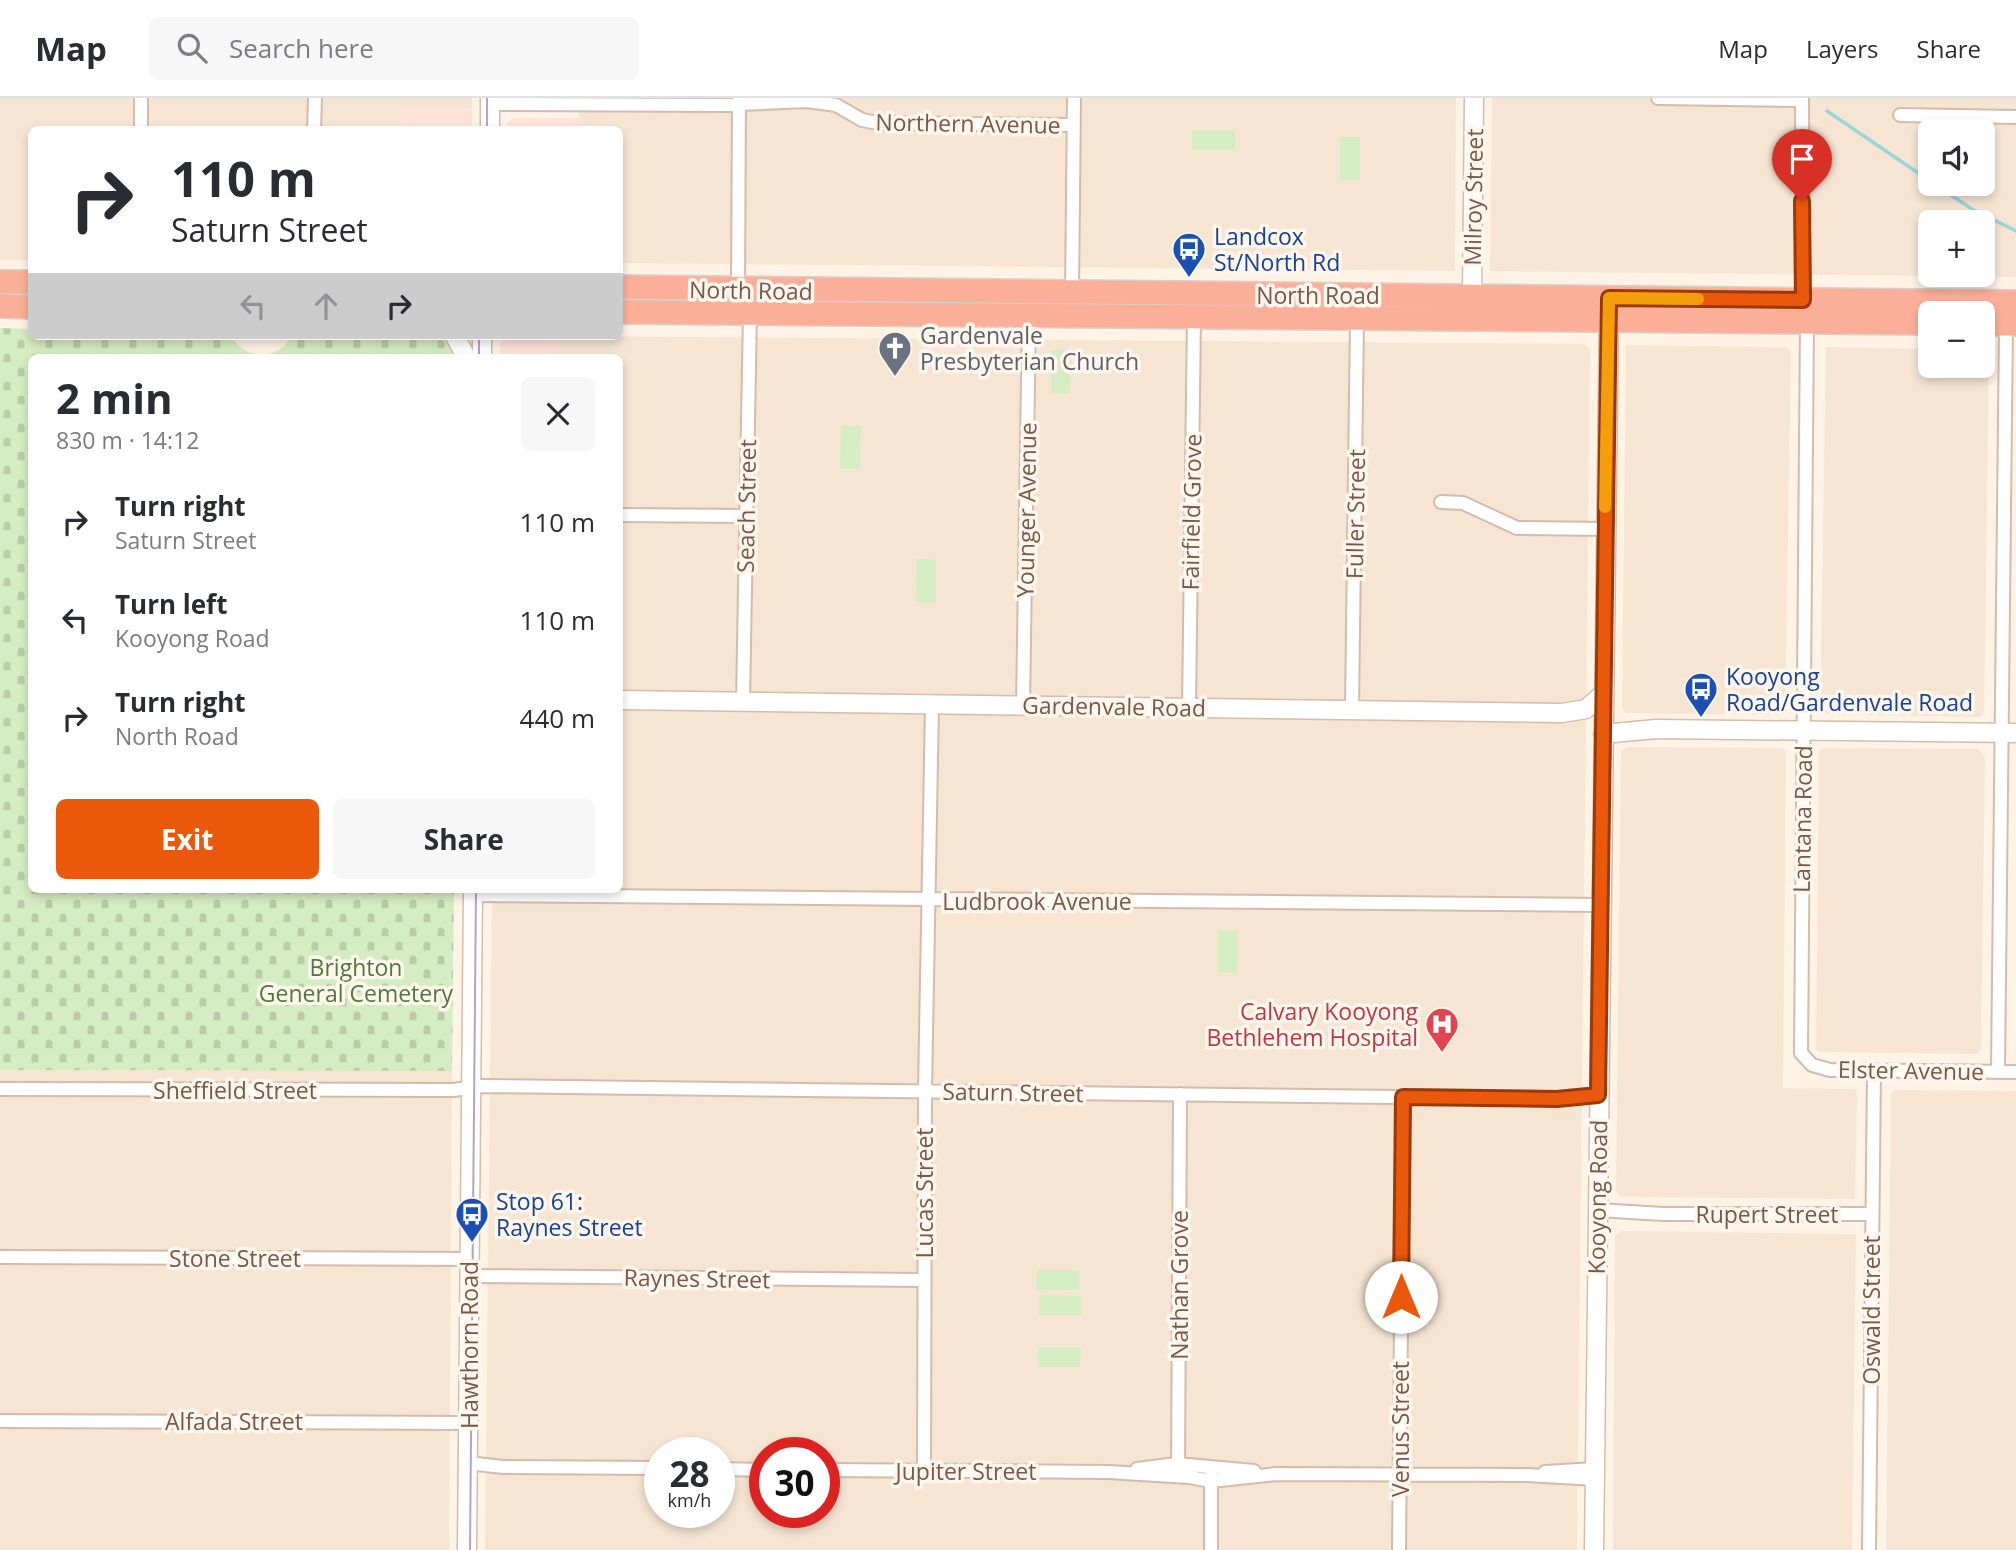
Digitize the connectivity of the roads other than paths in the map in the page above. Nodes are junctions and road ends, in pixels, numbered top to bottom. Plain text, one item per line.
1 (141, 98) edge
2 (315, 98) edge
3 (1074, 98) edge
4 (1474, 98) edge
5 (1658, 98) edge
6 (1802, 99) edge
7 (490, 101) edge
8 (739, 101) edge
9 (1900, 115) dead end
10 (2016, 117) edge
11 (1074, 125) junction
12 (141, 126) edge
13 (314, 126) edge
14 (490, 126) edge
15 (0, 282) edge
16 (28, 282) edge
17 (623, 287) edge
18 (738, 290) junction
19 (1072, 294) junction
20 (1472, 297) junction
21 (2016, 302) edge
22 (0, 306) edge
23 (1275, 306) junction
24 (28, 307) edge
25 (1609, 309) junction
26 (750, 311) junction
27 (1805, 311) junction
28 (623, 312) edge
29 (1029, 315) junction
30 (1194, 316) junction
31 (1357, 318) junction
32 (1918, 322) edge
33 (2011, 324) edge
34 (1441, 502) dead end
35 (623, 515) edge
36 (746, 516) junction
37 (1605, 529) junction
38 (1603, 694) junction
39 (623, 700) edge
40 (743, 701) junction
41 (932, 704) junction
42 (1023, 705) junction
43 (1189, 707) junction
44 (1352, 709) junction
45 (1603, 728) junction
46 (1803, 731) junction
47 (2009, 733) edge
48 (473, 893) edge
49 (524, 893) edge
50 (929, 901) junction
51 (1601, 905) junction
52 (1807, 1062) joint
53 (1874, 1070) junction
54 (1997, 1072) junction
55 (2016, 1072) edge
56 (470, 1088) junction
57 (0, 1089) edge
58 (925, 1090) junction
59 (1180, 1094) junction
60 (1403, 1097) junction
61 (1598, 1100) junction
62 (1597, 1214) junction
63 (1871, 1214) junction
64 (0, 1257) edge
65 (469, 1267) junction
66 (924, 1280) junction
67 (0, 1420) edge
68 (468, 1423) junction
69 (468, 1467) junction
70 (644, 1468) edge
71 (840, 1470) edge
72 (1177, 1470) junction
73 (924, 1471) junction
74 (1595, 1474) junction
75 (1211, 1475) junction
76 (1400, 1475) junction
77 (467, 1550) edge
78 (1211, 1550) edge
79 (1399, 1550) edge
80 (1594, 1550) edge
81 (1869, 1550) edge

1 - 12 street
2 - 13 street
3 - 11 street
4 - 20 street, Milroy Street
5 - 6 street
6 - 27 street, Lantana Road
7 - 8 street, Northern Avenue
7 - 14 street
8 - 11 street, Northern Avenue
8 - 18 street
9 - 10 street
11 - 19 street
15 - 16 highway
17 - 18 highway, North Road
18 - 19 highway, North Road
19 - 23 highway, North Road
20 - 23 highway, North Road
20 - 25 highway, North Road
21 - 27 highway, North Road
22 - 24 highway
23 - 30 highway, North Road
23 - 31 highway, North Road
25 - 27 highway, North Road
25 - 31 highway, North Road
25 - 37 street, Kooyong Road
26 - 28 highway, North Road
26 - 29 highway, North Road
26 - 36 street, Seach Street
27 - 32 highway, North Road
27 - 46 street, Lantana Road
29 - 30 highway, North Road
29 - 42 street, Younger Avenue
30 - 43 street, Fairfield Grove
31 - 44 street, Fuller Street
33 - 47 street
34 - 37 street
35 - 36 street
36 - 40 street, Seach Street
37 - 38 street, Kooyong Road
38 - 44 street, Gardenvale Road
38 - 45 street, Kooyong Road
39 - 40 street, Gardenvale Road
40 - 41 street, Gardenvale Road
41 - 42 street, Gardenvale Road
41 - 50 street, Lucas Street
42 - 43 street, Gardenvale Road
43 - 44 street, Gardenvale Road
45 - 46 street
45 - 51 street, Kooyong Road
46 - 47 street
46 - 52 street, Lantana Road
47 - 54 street
48 - 56 street, Hawthorn Road
49 - 50 street, Ludbrook Avenue
50 - 51 street, Ludbrook Avenue
50 - 58 street, Lucas Street
51 - 61 street, Kooyong Road
52 - 53 street, Elster Avenue
53 - 54 street, Elster Avenue
53 - 63 street, Oswald Street
54 - 55 street, Elster Avenue
56 - 57 street, Sheffield Street
56 - 58 street, Saturn Street
56 - 65 street, Hawthorn Road
58 - 59 street, Saturn Street
58 - 66 street, Lucas Street
59 - 60 street, Saturn Street
59 - 72 street, Nathan Grove
60 - 61 street, Saturn Street
60 - 76 street, Venus Street
61 - 62 street, Kooyong Road
62 - 63 street, Rupert Street
62 - 74 street, Kooyong Road
63 - 81 street, Oswald Street
64 - 65 street, Stone Street
65 - 66 street, Raynes Street
65 - 68 street, Hawthorn Road
66 - 73 street, Lucas Street
67 - 68 street, Alfada Street
68 - 69 street, Hawthorn Road
69 - 70 street
69 - 77 street, Hawthorn Road
71 - 73 street, Jupiter Street
72 - 73 street, Jupiter Street
72 - 75 street, Jupiter Street
74 - 76 street, Jupiter Street
74 - 80 street, Kooyong Road
75 - 76 street, Jupiter Street
75 - 78 street
76 - 79 street, Venus Street

